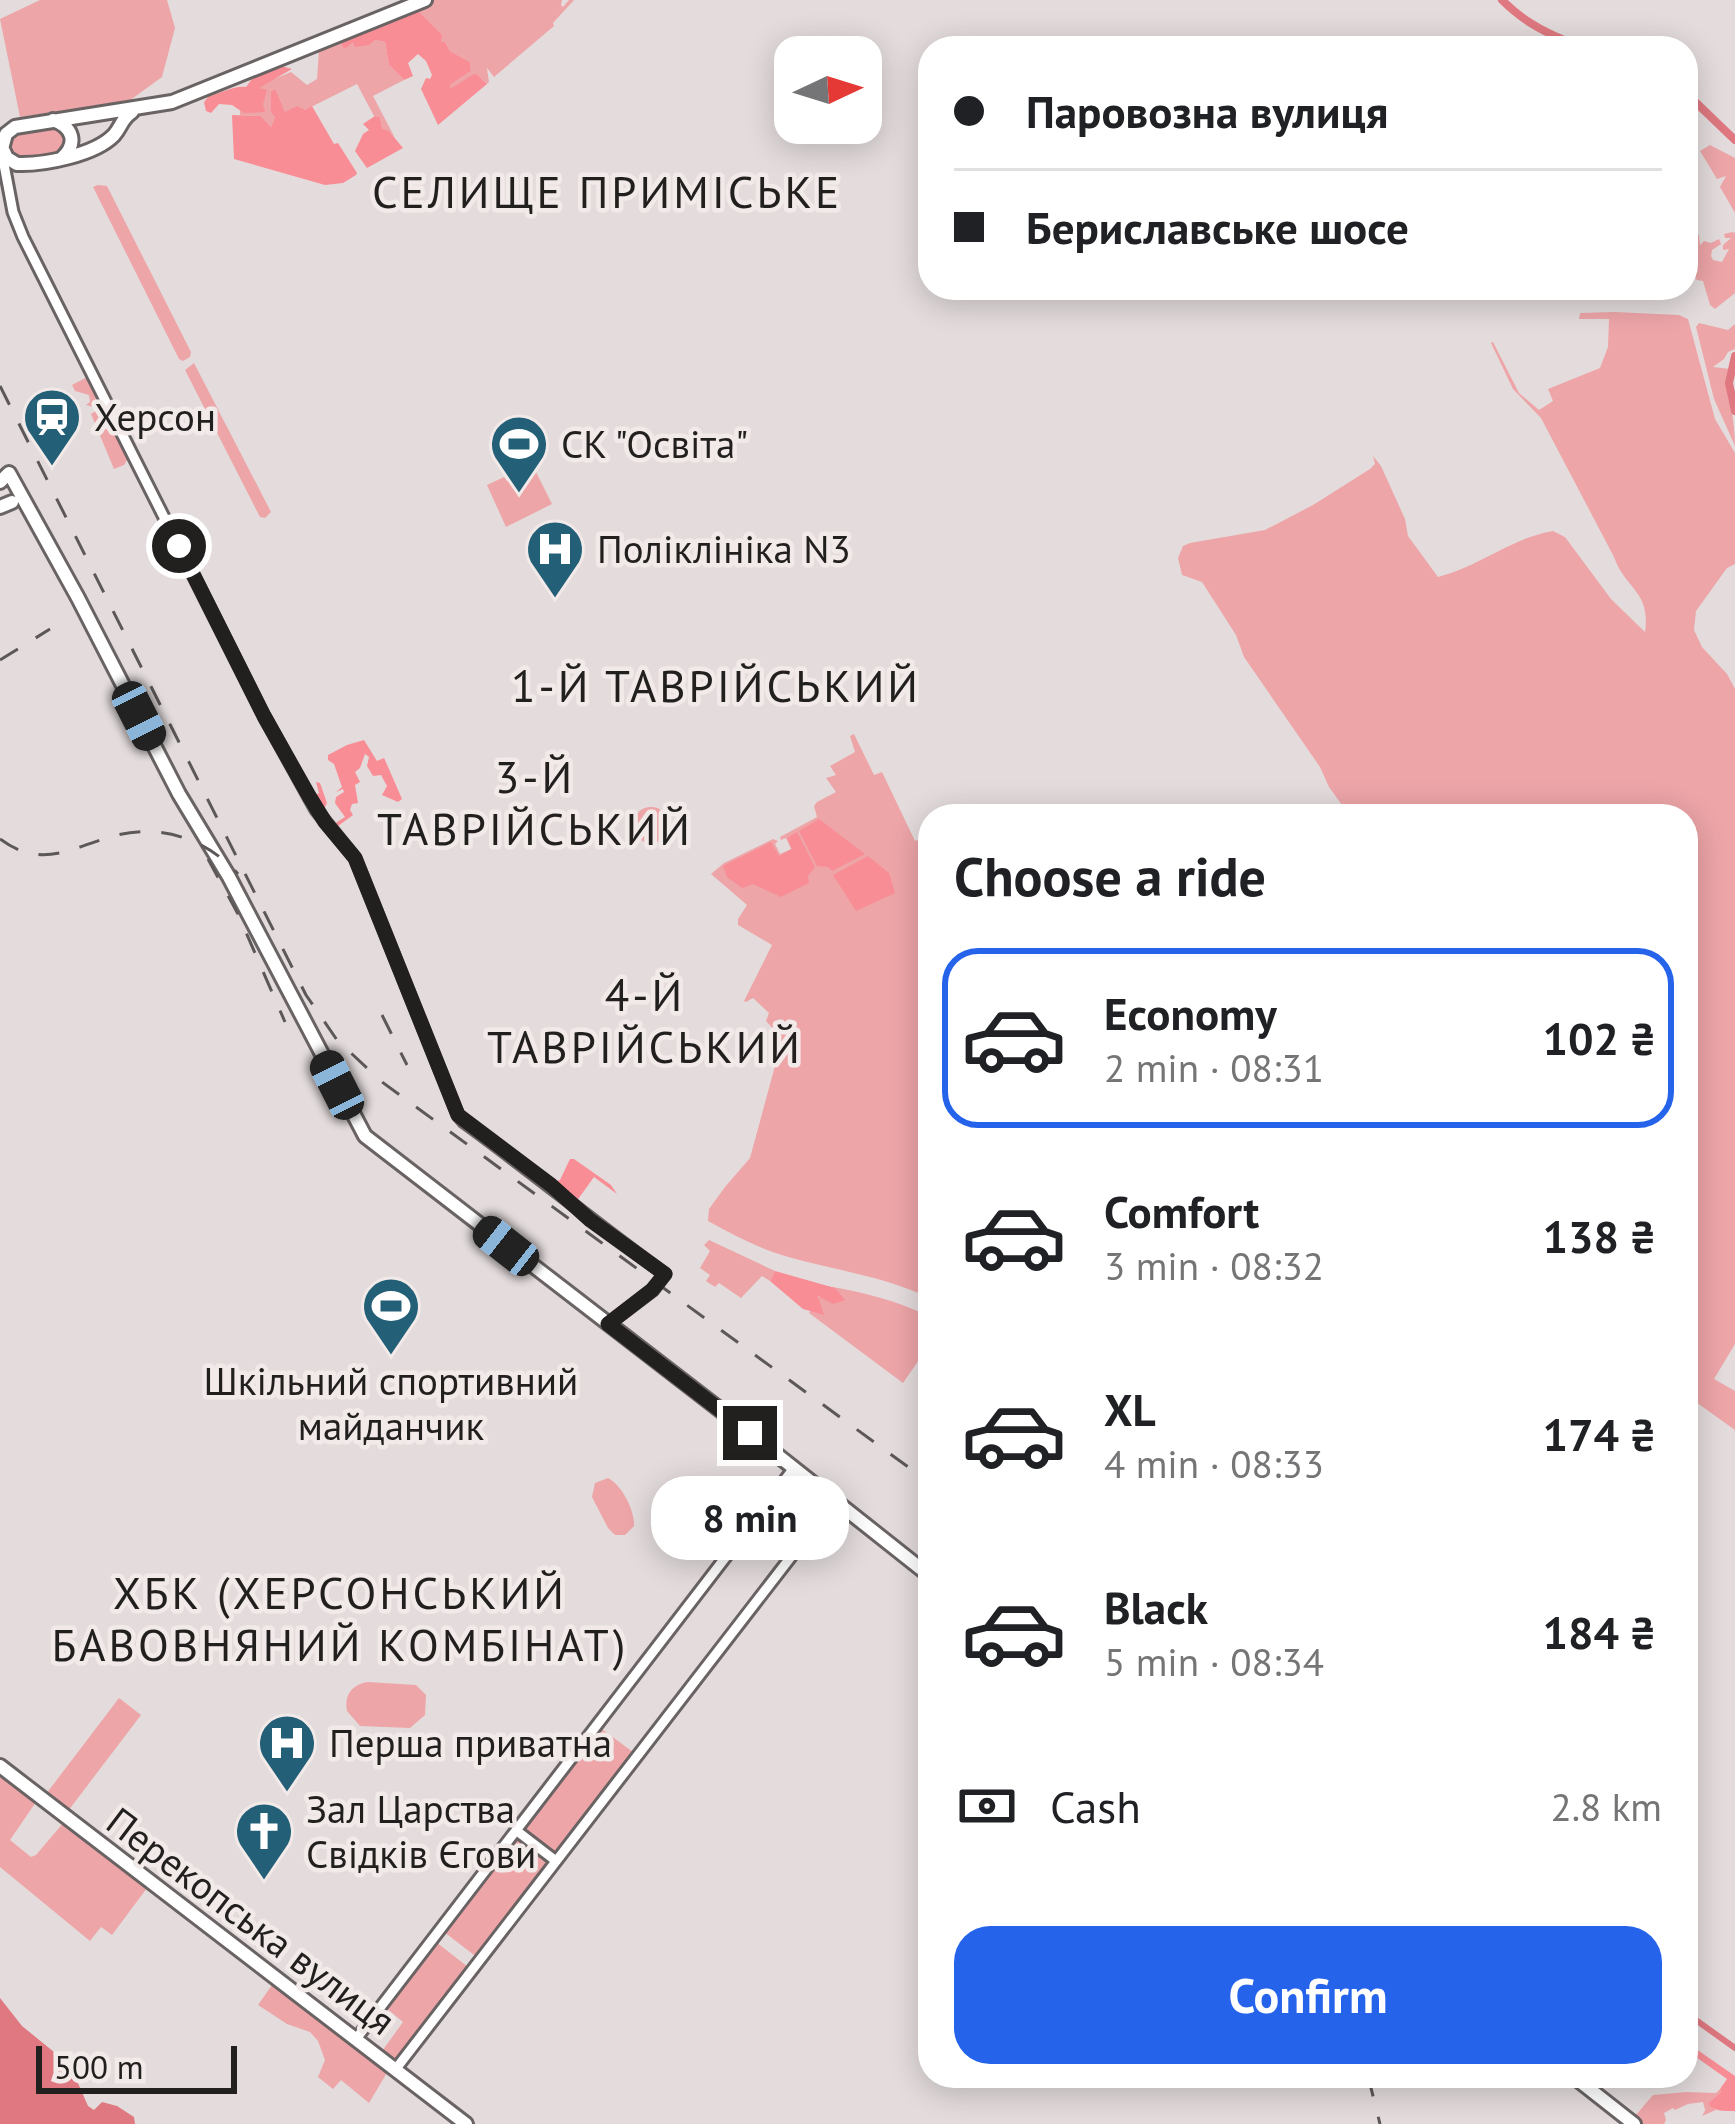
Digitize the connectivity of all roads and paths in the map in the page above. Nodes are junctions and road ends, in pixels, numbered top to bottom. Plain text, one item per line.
1 (425, 0) edge
2 (138, 109) junction
3 (102, 112) junction
4 (45, 121) junction
5 (119, 125) junction
6 (0, 126) edge
7 (1, 147) edge
8 (60, 160) junction
9 (27, 165) junction
10 (10, 194) junction
11 (9, 493) edge
12 (608, 1324) junction
13 (794, 1468) junction
14 (834, 1501) junction
15 (918, 1567) edge
16 (0, 1766) edge
17 (517, 1831) junction
18 (556, 1861) junction
19 (356, 2039) junction
20 (395, 2070) junction
21 (1588, 2088) edge
22 (466, 2124) edge
23 (1634, 2124) edge

1 - 2 main road
2 - 3 main road
2 - 5 main road
3 - 4 main road
3 - 5 main road
4 - 6 main road
4 - 7 main road
4 - 8 main road
5 - 8 main road
7 - 9 main road
7 - 10 main road
8 - 9 main road
9 - 10 main road
10 - 12 main road
11 - 12 main road
12 - 13 main road
13 - 14 main road
13 - 17 main road
14 - 15 main road
14 - 18 main road
16 - 19 main road, Перекопська вулиця
17 - 18 main road
17 - 19 main road
18 - 20 main road
19 - 20 main road, Перекопська вулиця
20 - 22 main road, Перекопська вулиця
21 - 23 main road

